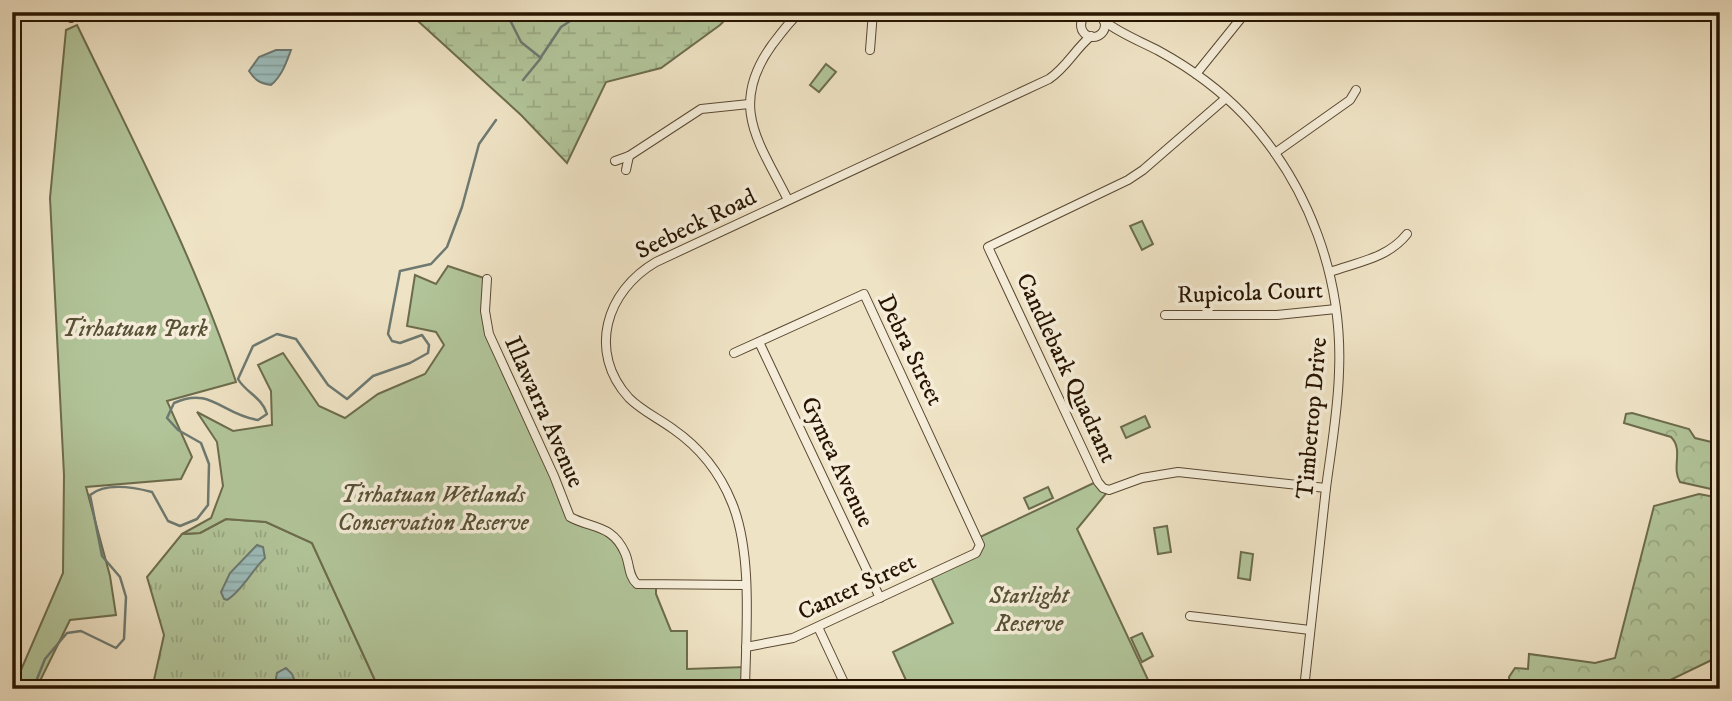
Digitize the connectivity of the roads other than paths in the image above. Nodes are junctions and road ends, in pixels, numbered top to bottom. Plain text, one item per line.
1 (800, 12) edge
2 (873, 12) edge
3 (1093, 12) edge
4 (1247, 12) edge
5 (1083, 15) edge
6 (1104, 21) junction
7 (1082, 29) junction
8 (1118, 32) junction
9 (1101, 33) junction
10 (1091, 36) junction
11 (1079, 46) junction
12 (870, 50) dead end
13 (1195, 74) junction
14 (1356, 90) dead end
15 (1226, 98) junction
16 (749, 104) junction
17 (1275, 153) junction
18 (629, 156) junction
19 (615, 161) dead end
20 (626, 170) dead end
21 (788, 200) junction
22 (1408, 234) dead end
23 (1330, 272) junction
24 (487, 279) dead end
25 (1336, 309) junction
26 (1165, 315) dead end
27 (759, 342) junction
28 (734, 353) dead end
29 (1326, 488) junction
30 (12, 508) edge
31 (979, 548) joint
32 (12, 554) edge
33 (745, 585) junction
34 (880, 598) junction
35 (1190, 616) dead end
36 (818, 627) junction
37 (1310, 630) junction
38 (746, 647) junction
39 (746, 689) edge
40 (847, 689) edge
41 (1304, 689) edge

1 - 16 street
2 - 12 street
3 - 5 street
3 - 6 street
4 - 13 street
5 - 7 street
6 - 8 street, Timbertop Drive
6 - 9 street
7 - 10 street
7 - 11 street, Seebeck Road
8 - 9 street, Timbertop Drive
8 - 13 street, Timbertop Drive
9 - 10 street
10 - 11 street, Seebeck Road
11 - 21 street, Seebeck Road
13 - 15 street, Timbertop Drive
14 - 17 street
15 - 17 street, Timbertop Drive
15 - 29 street, Candlebark Quadrant
16 - 18 street
16 - 21 street
17 - 23 street, Timbertop Drive
18 - 19 street
18 - 20 street
21 - 33 street, Seebeck Road
22 - 23 street
23 - 25 street, Timbertop Drive
24 - 33 street, Illawarra Avenue
25 - 26 street, Rupicola Court
25 - 29 street, Timbertop Drive
27 - 28 street, Debra Street
27 - 31 street, Debra Street
27 - 34 street, Gymea Avenue
29 - 37 street, Timbertop Drive
30 - 32 street
31 - 34 street, Canter Street
33 - 38 street, Seebeck Road
34 - 36 street, Canter Street
35 - 37 street
36 - 38 street, Canter Street
36 - 40 street
37 - 41 street, Timbertop Drive
38 - 39 street, Seebeck Road

